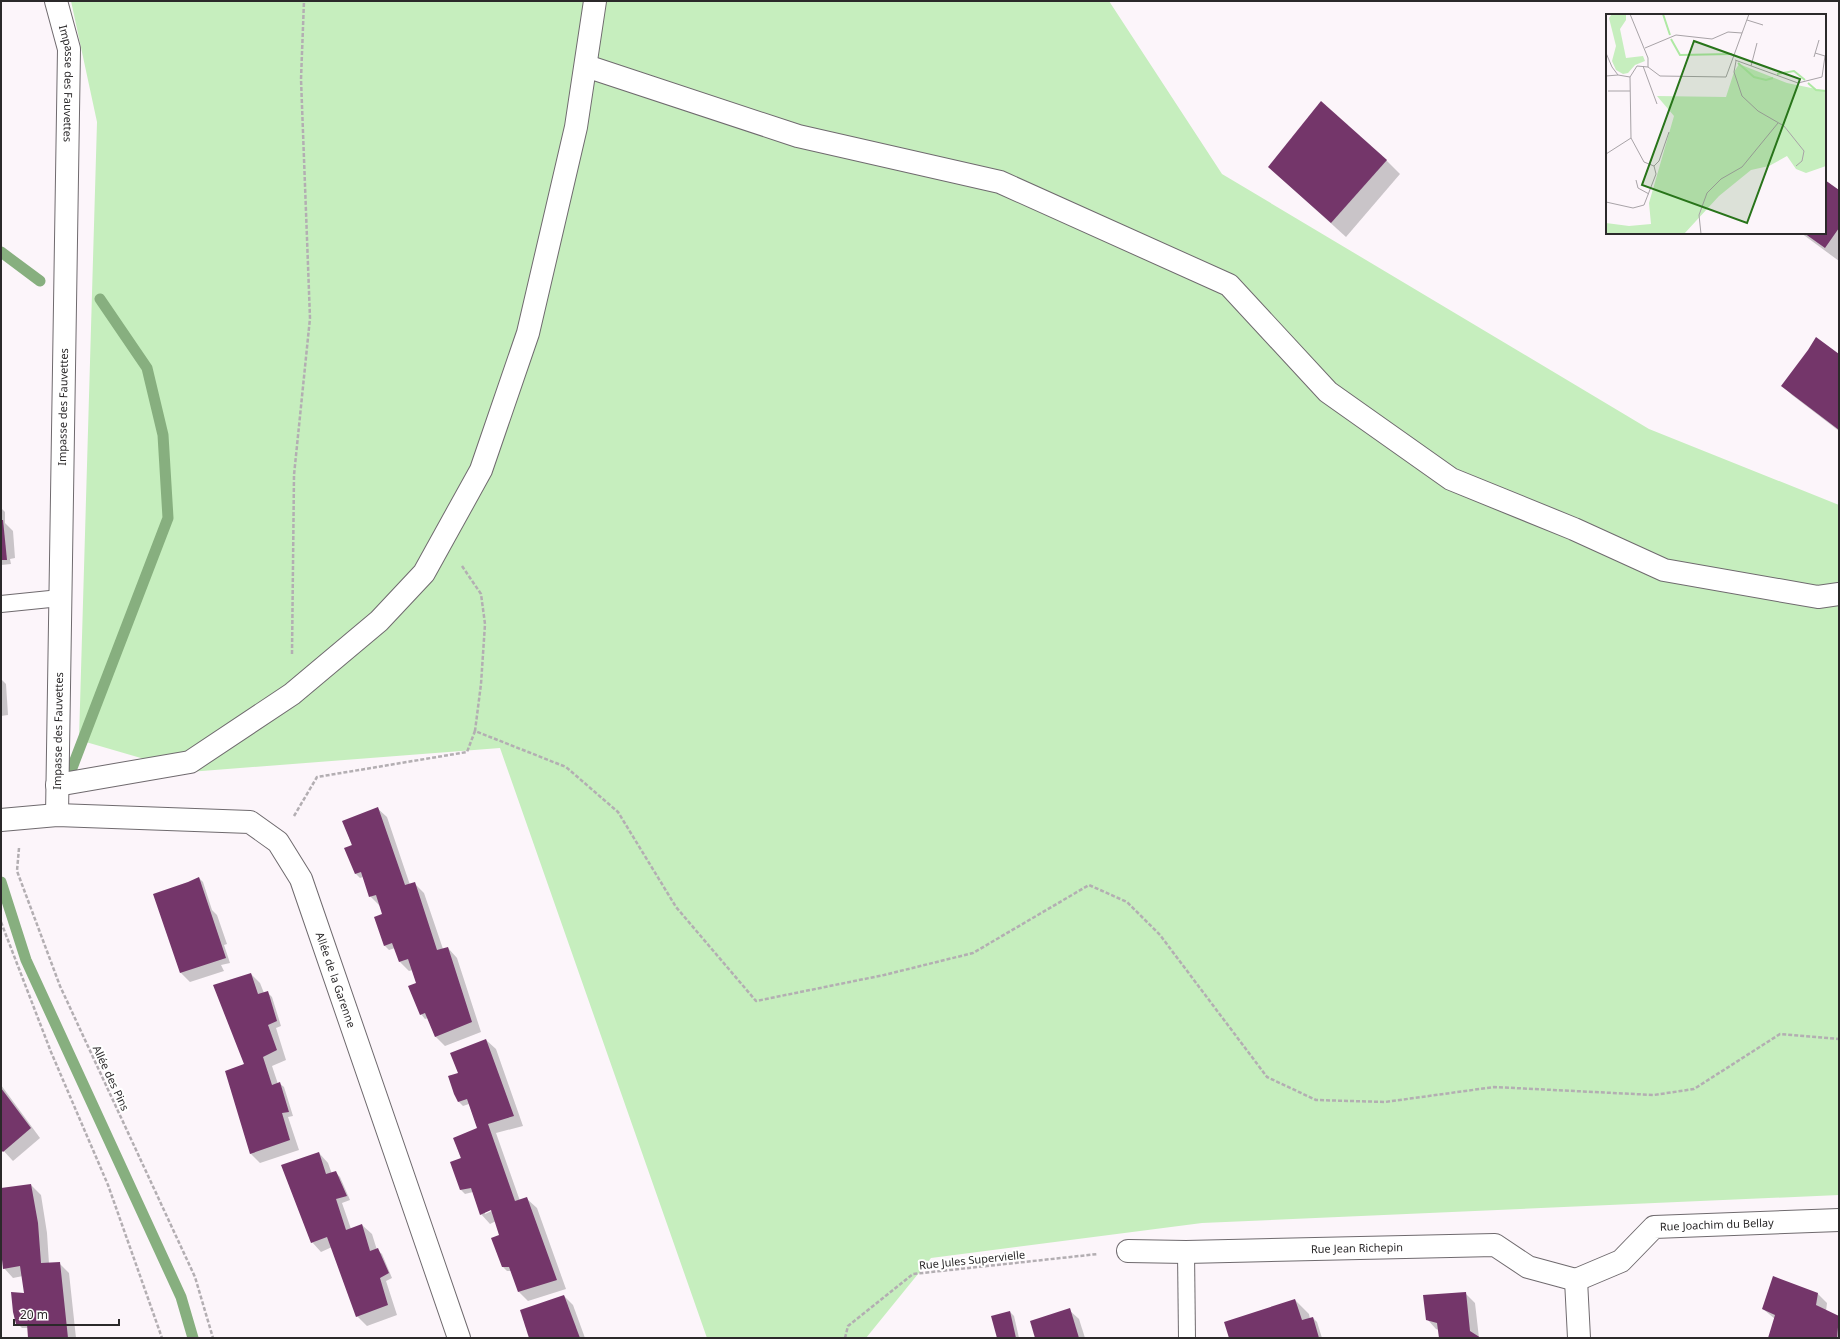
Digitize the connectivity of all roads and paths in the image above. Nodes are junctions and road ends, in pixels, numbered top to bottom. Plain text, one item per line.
1 (56, 1) edge
2 (304, 1) edge
3 (595, 1) edge
4 (586, 66) junction
5 (443, 538) junction
6 (1839, 594) edge
7 (60, 598) junction
8 (1, 604) edge
9 (292, 694) junction
10 (475, 731) junction
11 (57, 785) junction
12 (57, 815) junction
13 (12, 820) edge
14 (278, 842) junction
15 (1, 922) edge
16 (1839, 1039) edge
17 (1839, 1220) edge
18 (1128, 1251) joint
19 (1186, 1252) junction
20 (1576, 1280) junction
21 (162, 1338) edge
22 (213, 1338) edge
23 (459, 1338) edge
24 (845, 1338) edge
25 (1187, 1338) edge
26 (1579, 1338) edge

1 - 7 street, Impasse des Fauvettes
2 - 9 path
3 - 4 street
4 - 5 street
4 - 6 street
5 - 9 street
5 - 10 path
7 - 8 lane
7 - 11 street, Impasse des Fauvettes
9 - 11 street
10 - 14 path
10 - 16 path
11 - 12 street, Impasse des Fauvettes
12 - 13 street, Allée de la Garenne
12 - 14 street, Allée de la Garenne
13 - 22 path, Allée des Pins
14 - 23 street, Allée de la Garenne
15 - 21 path
17 - 20 street, Rue Joachim du Bellay
18 - 19 street, Rue Jean Richepin
18 - 24 path, Rue Jules Supervielle
19 - 20 street, Rue Jean Richepin
19 - 25 lane
20 - 26 street

